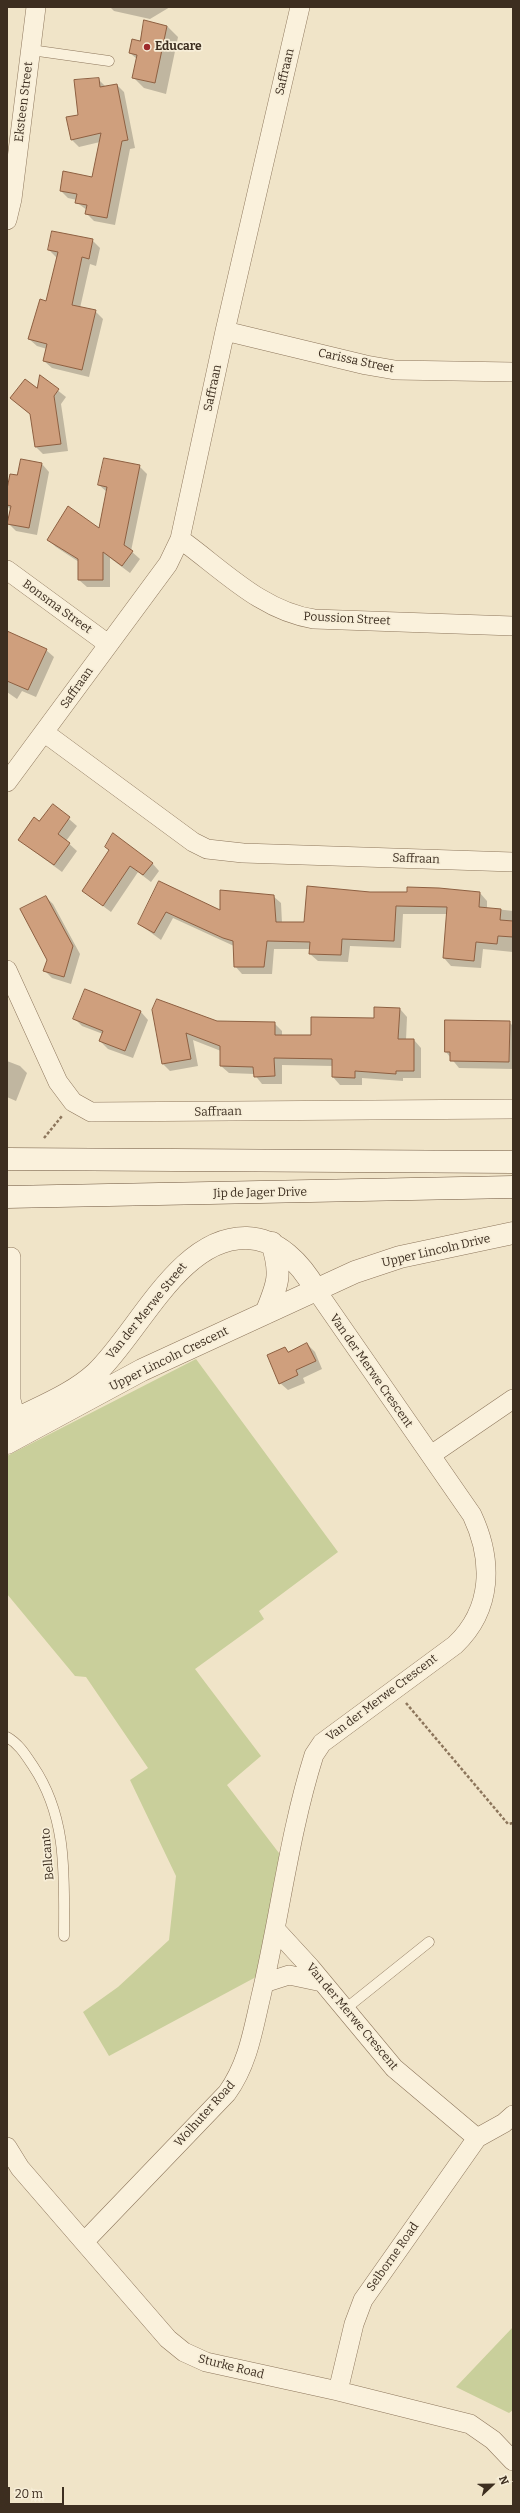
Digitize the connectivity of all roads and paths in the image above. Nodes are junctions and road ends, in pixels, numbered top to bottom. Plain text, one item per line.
1 (36, 7) edge
2 (300, 7) edge
3 (31, 50) junction
4 (109, 61) dead end
5 (7, 220) edge
6 (225, 331) junction
7 (513, 372) edge
8 (180, 539) junction
9 (7, 570) edge
10 (513, 626) edge
11 (108, 644) junction
12 (45, 733) junction
13 (7, 782) edge
14 (513, 862) edge
15 (7, 970) edge
16 (73, 1102) junction
17 (513, 1109) edge
18 (44, 1138) dead end
19 (7, 1159) edge
20 (513, 1162) edge
21 (513, 1187) edge
22 (7, 1197) edge
23 (513, 1233) edge
24 (272, 1243) junction
25 (11, 1257) dead end
26 (316, 1290) junction
27 (266, 1313) junction
28 (513, 1399) edge
29 (13, 1430) edge
30 (431, 1455) junction
31 (394, 1689) junction
32 (7, 1737) edge
33 (513, 1823) edge
34 (276, 1930) junction
35 (64, 1936) dead end
36 (429, 1942) dead end
37 (322, 1982) junction
38 (264, 1983) junction
39 (344, 2010) junction
40 (513, 2115) edge
41 (477, 2138) junction
42 (7, 2147) edge
43 (84, 2242) junction
44 (338, 2391) junction
45 (513, 2461) edge

1 - 3 street, Eksteen Street
2 - 6 street, Saffraan
3 - 4 lane
3 - 5 street, Eksteen Street
6 - 7 street, Carissa Street
6 - 8 street, Saffraan
8 - 10 street, Poussion Street
8 - 11 street, Saffraan
9 - 11 street, Bonsma Street
11 - 12 street, Saffraan
12 - 13 street, Saffraan
12 - 14 street, Saffraan
15 - 16 street, Saffraan
16 - 17 street, Saffraan
16 - 18 path
19 - 20 main road
21 - 22 main road, Jip de Jager Drive
23 - 26 main road, Upper Lincoln Drive
24 - 26 main road, Van der Merwe Street
24 - 27 main road
24 - 29 main road, Van der Merwe Street
25 - 29 street
26 - 27 main road, Upper Lincoln Crescent
26 - 30 street, Van der Merwe Crescent
27 - 29 main road, Upper Lincoln Crescent
28 - 30 street
30 - 31 street, Van der Merwe Crescent
31 - 33 path
31 - 34 street, Van der Merwe Crescent
32 - 35 lane, Bellcanto
34 - 37 street, Van der Merwe Crescent
34 - 38 street, Wolhuter Road
36 - 39 lane
37 - 38 street
37 - 39 street, Van der Merwe Crescent
38 - 43 street, Wolhuter Road
39 - 41 street, Van der Merwe Crescent
40 - 41 street
41 - 44 street, Selborne Road
42 - 43 street, Sturke Road
43 - 44 street, Sturke Road
44 - 45 street, Sturke Road

